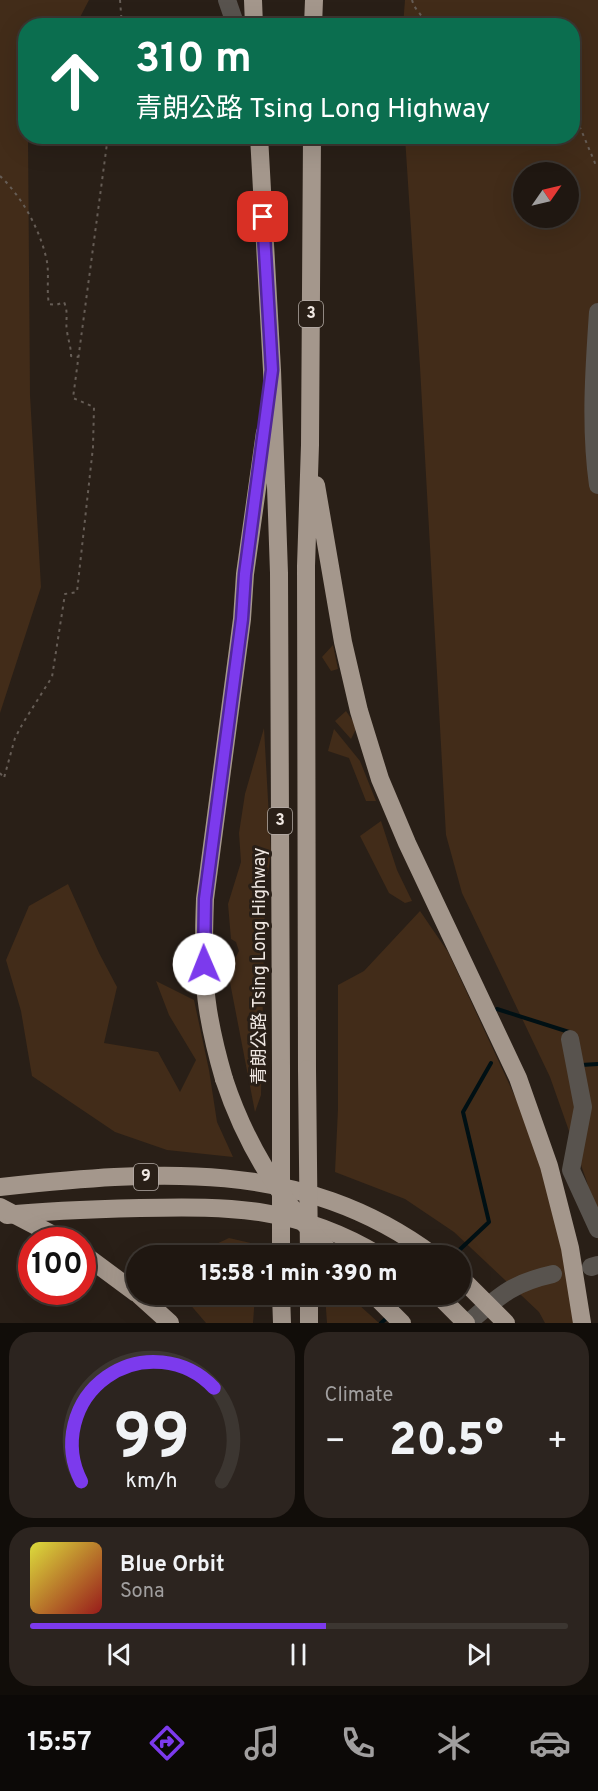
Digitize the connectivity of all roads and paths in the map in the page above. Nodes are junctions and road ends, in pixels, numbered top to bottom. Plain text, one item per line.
1 (120, 0) edge
2 (227, 0) edge
3 (253, 0) edge
4 (327, 0) edge
5 (412, 0) edge
6 (313, 13) edge
7 (121, 18) edge
8 (233, 18) edge
9 (254, 18) edge
10 (423, 18) edge
11 (580, 127) edge
12 (107, 144) edge
13 (259, 144) edge
14 (312, 144) edge
15 (598, 163) edge
16 (0, 176) edge
17 (598, 312) edge
18 (78, 357) junction
19 (272, 370) junction
20 (310, 445) junction
21 (598, 485) edge
22 (0, 773) edge
23 (570, 1039) dead end
24 (0, 1187) edge
25 (0, 1207) edge
26 (0, 1216) edge
27 (38, 1227) edge
28 (598, 1229) edge
29 (281, 1245) edge
30 (309, 1245) edge
31 (323, 1245) edge
32 (357, 1245) edge
33 (418, 1245) edge
34 (96, 1263) edge
35 (553, 1274) dead end
36 (126, 1286) edge
37 (471, 1287) edge
38 (150, 1305) edge
39 (281, 1305) edge
40 (309, 1305) edge
41 (384, 1305) edge
42 (448, 1305) edge
43 (170, 1323) edge
44 (282, 1323) edge
45 (309, 1323) edge
46 (402, 1323) edge
47 (467, 1323) edge
48 (506, 1323) edge
49 (582, 1323) edge

1 - 7 path
2 - 8 lane
3 - 9 highway
4 - 6 lane
5 - 10 path
11 - 15 path
12 - 18 path
13 - 19 highway, 青朗公路 Tsing Long Highway / 3
14 - 20 highway, 3
16 - 18 path
17 - 21 lane
18 - 22 path
19 - 29 highway, 青朗公路 Tsing Long Highway / 3, bridge
19 - 31 highway, bridge
20 - 30 highway, 3, bridge
20 - 49 highway
23 - 28 lane
24 - 33 highway, 9
25 - 27 highway, bridge
26 - 32 highway, 9, bridge
34 - 36 highway
35 - 47 lane
37 - 48 highway, bridge
38 - 43 highway
39 - 44 highway
40 - 45 highway
41 - 46 highway
42 - 47 highway

